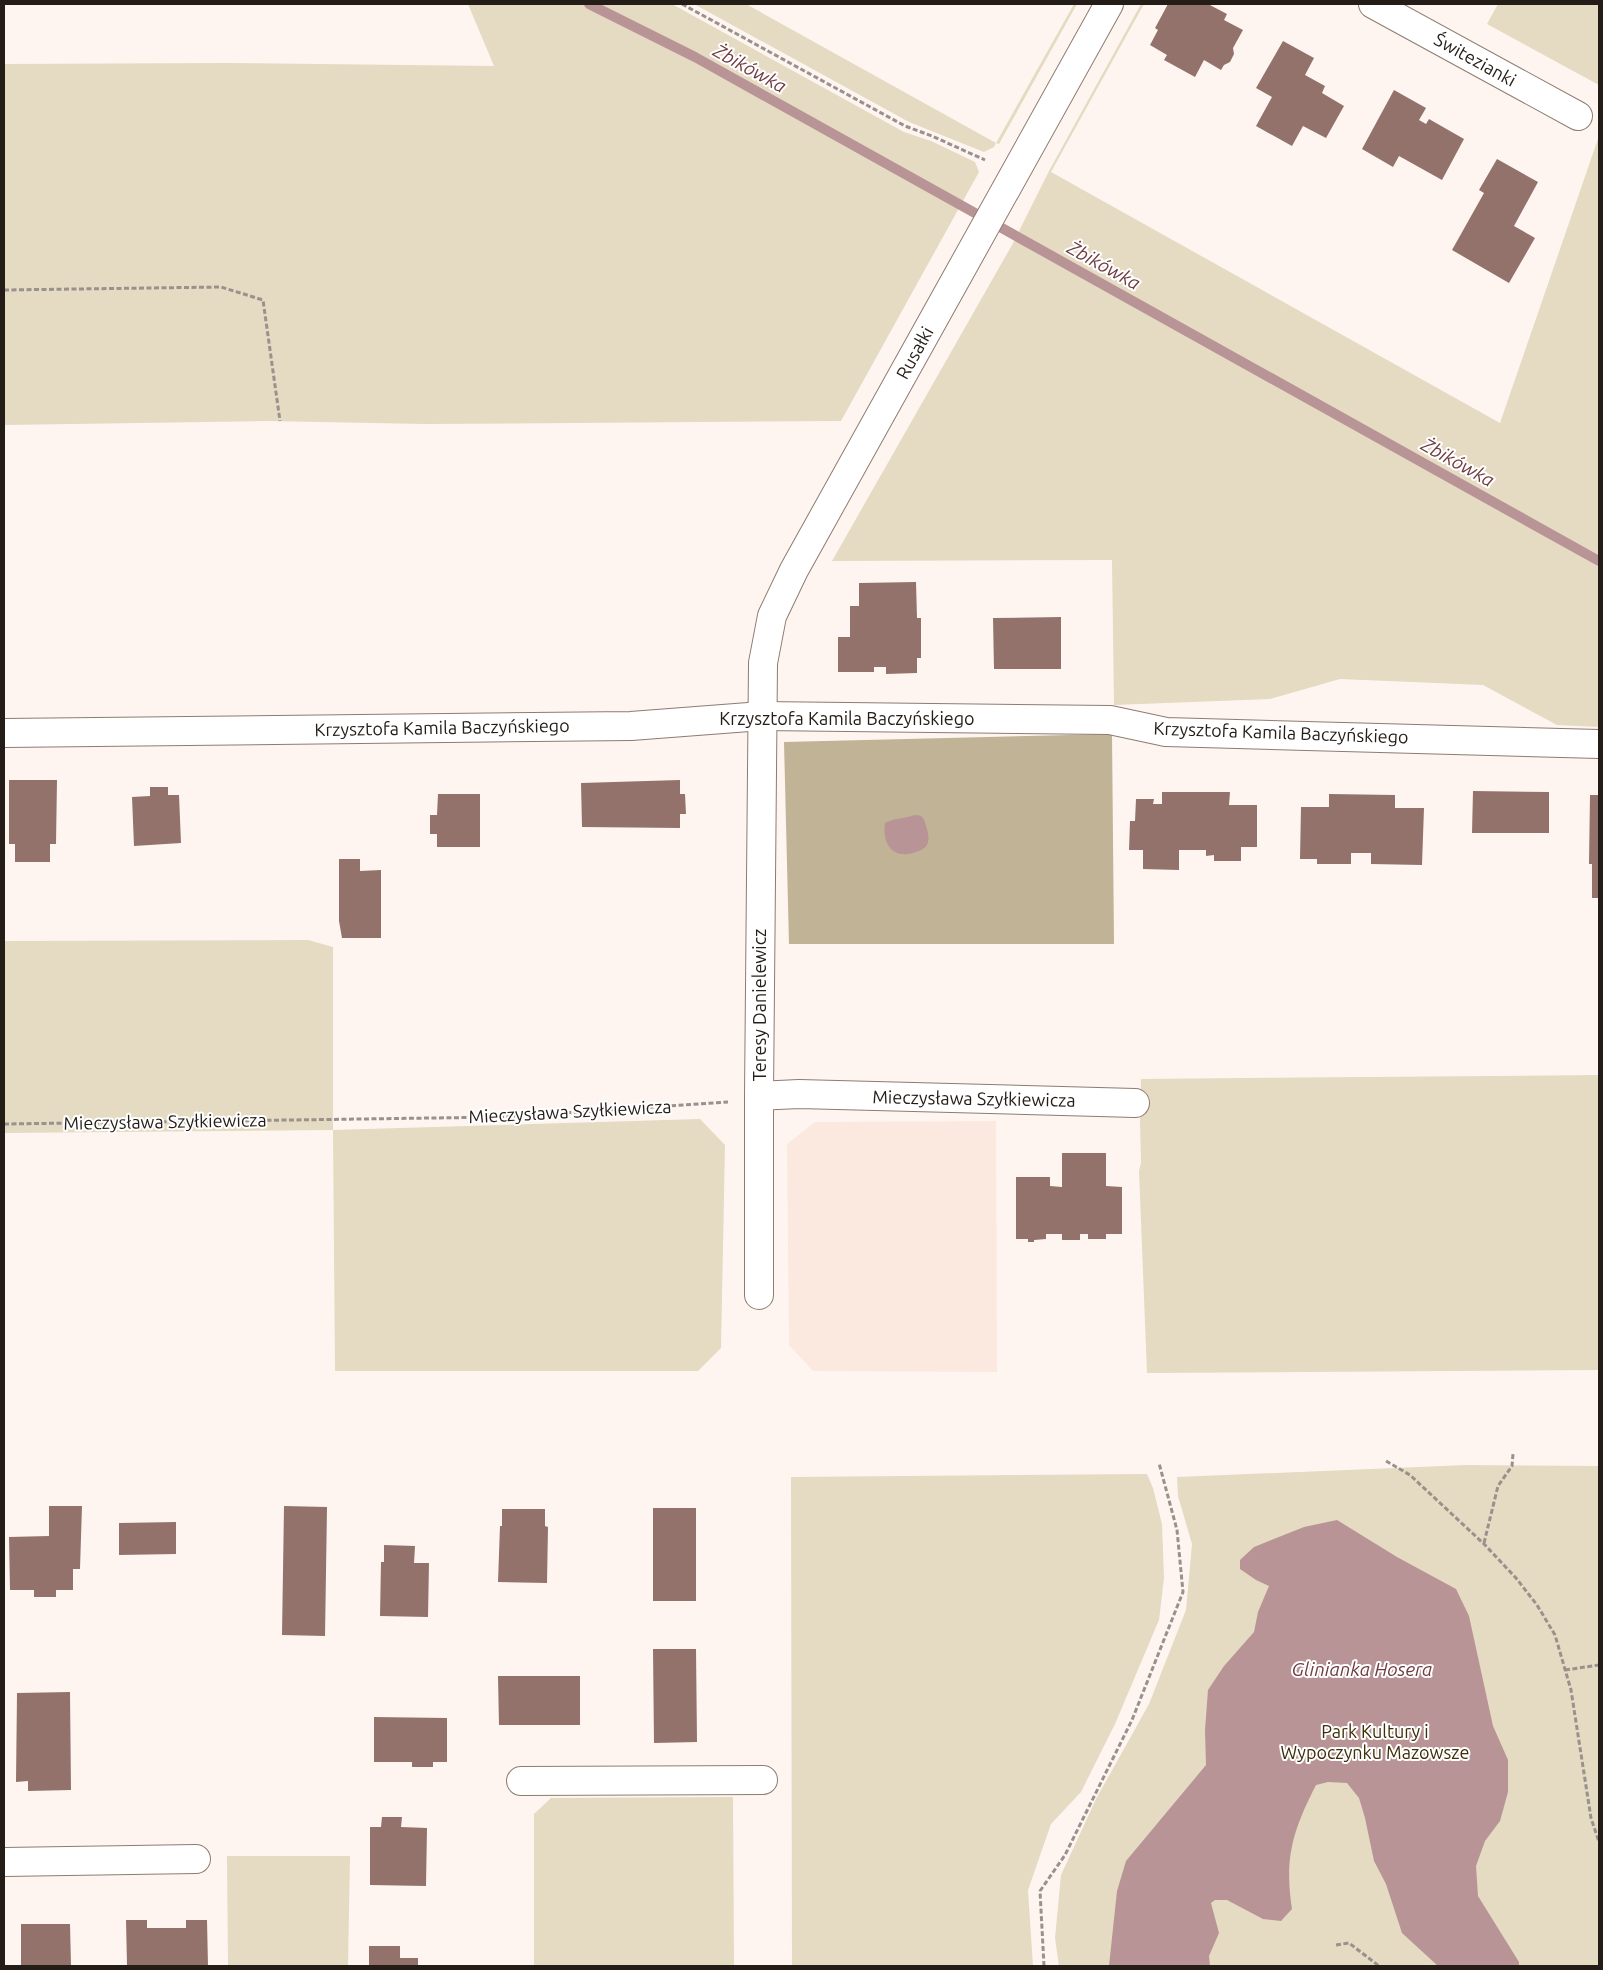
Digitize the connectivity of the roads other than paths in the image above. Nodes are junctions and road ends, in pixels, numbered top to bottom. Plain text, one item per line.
1 (1109, 4) edge
2 (1373, 4) edge
3 (1578, 116) dead end
4 (762, 716) junction
5 (4, 733) edge
6 (1599, 744) edge
7 (759, 1096) junction
8 (1135, 1102) dead end
9 (759, 1295) dead end
10 (763, 1780) dead end
11 (521, 1781) dead end
12 (196, 1859) dead end
13 (4, 1862) edge

1 - 4 street, Rusałki
2 - 3 street, Świtezianki
4 - 5 street, Krzysztofa Kamila Baczyńskiego
4 - 6 street, Krzysztofa Kamila Baczyńskiego
4 - 7 street, Teresy Danielewicz
7 - 8 street, Mieczysława Szyłkiewicza
7 - 9 street, Teresy Danielewicz
10 - 11 street
12 - 13 street

